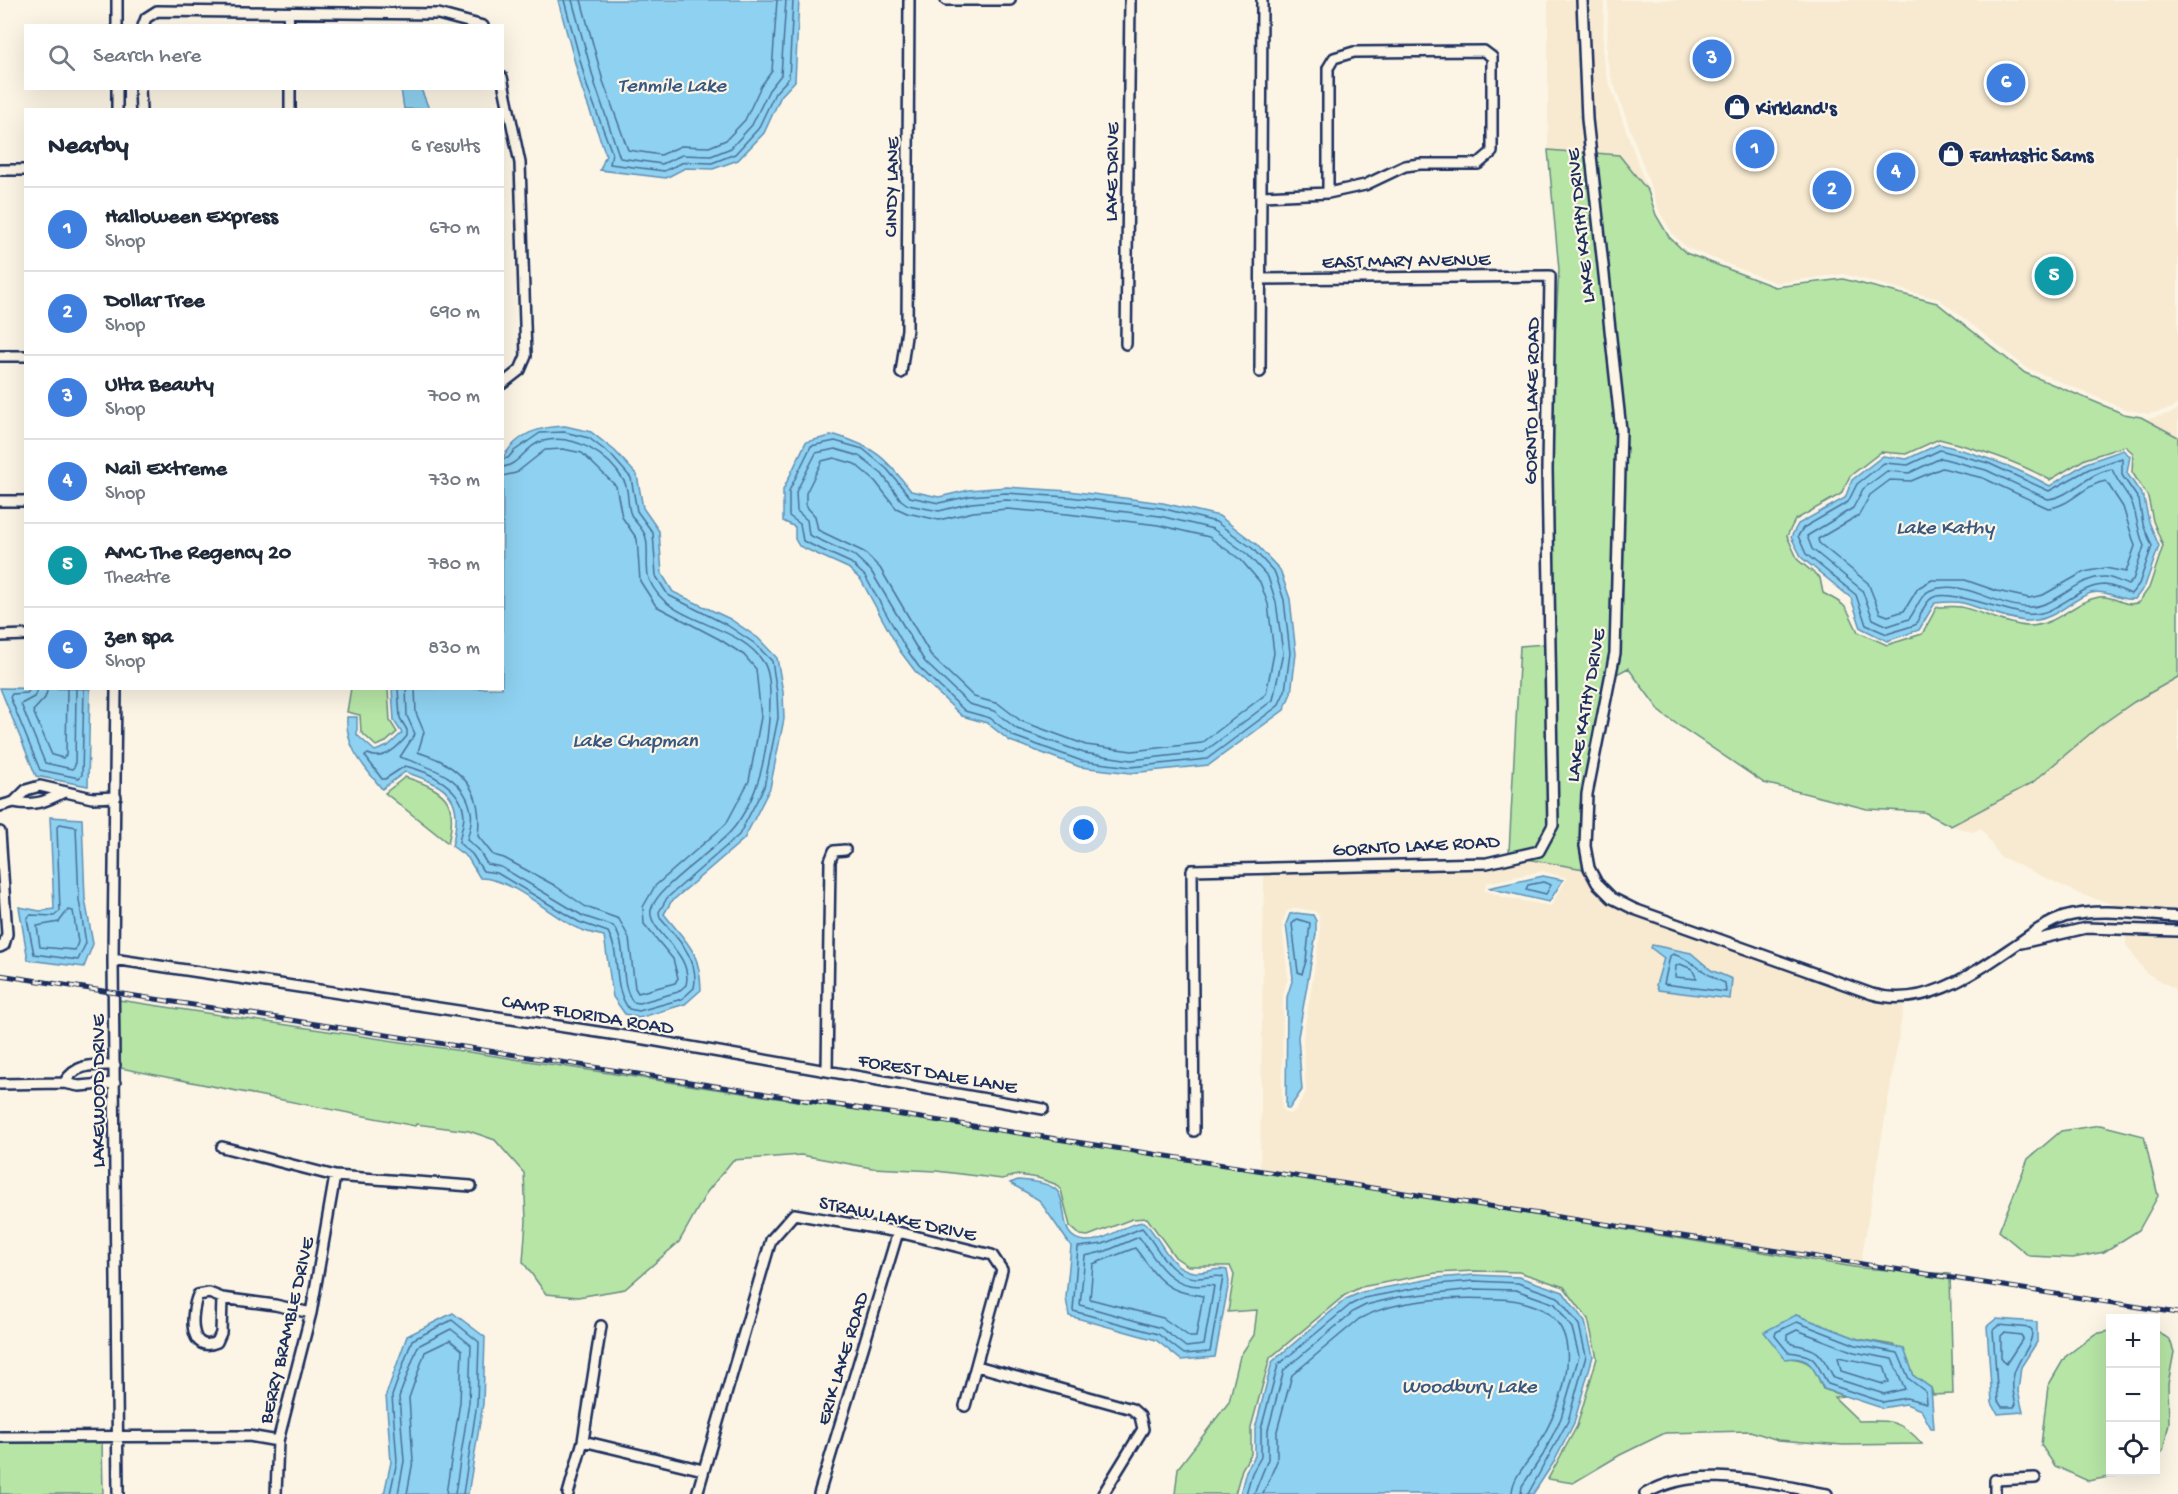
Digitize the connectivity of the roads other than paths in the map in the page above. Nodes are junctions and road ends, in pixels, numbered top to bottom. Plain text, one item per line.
1 (117, 0) edge
2 (909, 0) edge
3 (946, 0) edge
4 (1010, 0) edge
5 (1130, 0) edge
6 (1262, 0) edge
7 (1582, 0) edge
8 (288, 13) junction
9 (117, 24) edge
10 (144, 24) edge
11 (289, 24) edge
12 (476, 24) edge
13 (504, 87) edge
14 (117, 90) edge
15 (140, 90) edge
16 (290, 90) edge
17 (117, 108) edge
18 (141, 108) edge
19 (290, 108) edge
20 (0, 170) edge
21 (24, 170) edge
22 (1328, 193) junction
23 (1262, 196) junction
24 (1550, 276) joint
25 (1262, 279) junction
26 (1126, 344) dead end
27 (0, 356) edge
28 (24, 356) edge
29 (1260, 372) dead end
30 (901, 373) dead end
31 (504, 382) edge
32 (0, 501) edge
33 (24, 501) edge
34 (24, 635) edge
35 (0, 636) edge
36 (116, 690) edge
37 (64, 792) junction
38 (116, 797) junction
39 (14, 802) junction
40 (0, 806) edge
41 (0, 832) edge
42 (845, 850) dead end
43 (1, 857) edge
44 (3, 914) edge
45 (2178, 917) edge
46 (2178, 931) edge
47 (2018, 944) junction
48 (0, 947) edge
49 (113, 959) junction
50 (115, 1065) junction
51 (827, 1071) junction
52 (63, 1083) junction
53 (115, 1083) junction
54 (0, 1084) edge
55 (1043, 1109) dead end
56 (1194, 1131) dead end
57 (222, 1147) dead end
58 (335, 1176) junction
59 (471, 1185) dead end
60 (898, 1232) junction
61 (222, 1298) junction
62 (311, 1313) junction
63 (601, 1326) dead end
64 (977, 1366) junction
65 (965, 1406) dead end
66 (0, 1437) edge
67 (118, 1437) junction
68 (278, 1441) junction
69 (583, 1441) junction
70 (704, 1470) junction
71 (2035, 1478) dead end
72 (118, 1494) edge
73 (276, 1494) edge
74 (568, 1494) edge
75 (697, 1494) edge
76 (819, 1494) edge
77 (1103, 1494) edge
78 (1645, 1494) edge
79 (1827, 1494) edge
80 (1995, 1494) edge

1 - 9 street
2 - 30 street, CINDY LANE
3 - 4 street
5 - 26 street, LAKE DRIVE
6 - 23 street
7 - 47 street, LAKE KATHY DRIVE
8 - 10 street
8 - 11 street
8 - 12 street
13 - 31 street
14 - 17 street
15 - 18 street
16 - 19 street
20 - 21 street
22 - 22 street
22 - 23 street
23 - 25 street
24 - 25 street, EAST MARY AVENUE
24 - 56 street, GORNTO LAKE ROAD
25 - 29 street
27 - 28 street
32 - 33 street
34 - 35 street
36 - 38 street, LAKEWOOD DRIVE
37 - 38 street
37 - 39 street
37 - 39 street
38 - 49 street, LAKEWOOD DRIVE
39 - 40 street
41 - 43 street
42 - 51 street
43 - 44 street
44 - 48 street
45 - 47 street, LAKE KATHY DRIVE
46 - 47 street, LAKE KATHY DRIVE
49 - 50 street, LAKEWOOD DRIVE
49 - 51 street, CAMP FLORIDA ROAD
50 - 52 street
50 - 53 street, LAKEWOOD DRIVE
51 - 55 street, FOREST DALE LANE
52 - 53 street
52 - 54 street
53 - 67 street, LAKEWOOD DRIVE
57 - 58 street
58 - 59 street
58 - 62 street, BERRY BRAMBLE DRIVE
60 - 64 street, STRAW LAKE DRIVE
60 - 70 street, STRAW LAKE DRIVE
60 - 76 street, ERIK LAKE ROAD
61 - 61 street
61 - 62 street
62 - 68 street, BERRY BRAMBLE DRIVE
63 - 69 street
64 - 65 street, STRAW LAKE DRIVE
64 - 77 street
66 - 67 street
67 - 68 street
67 - 72 street, LAKEWOOD DRIVE
68 - 73 street, BERRY BRAMBLE DRIVE
69 - 70 street
69 - 74 street
70 - 75 street, STRAW LAKE DRIVE
71 - 80 street
78 - 79 street

